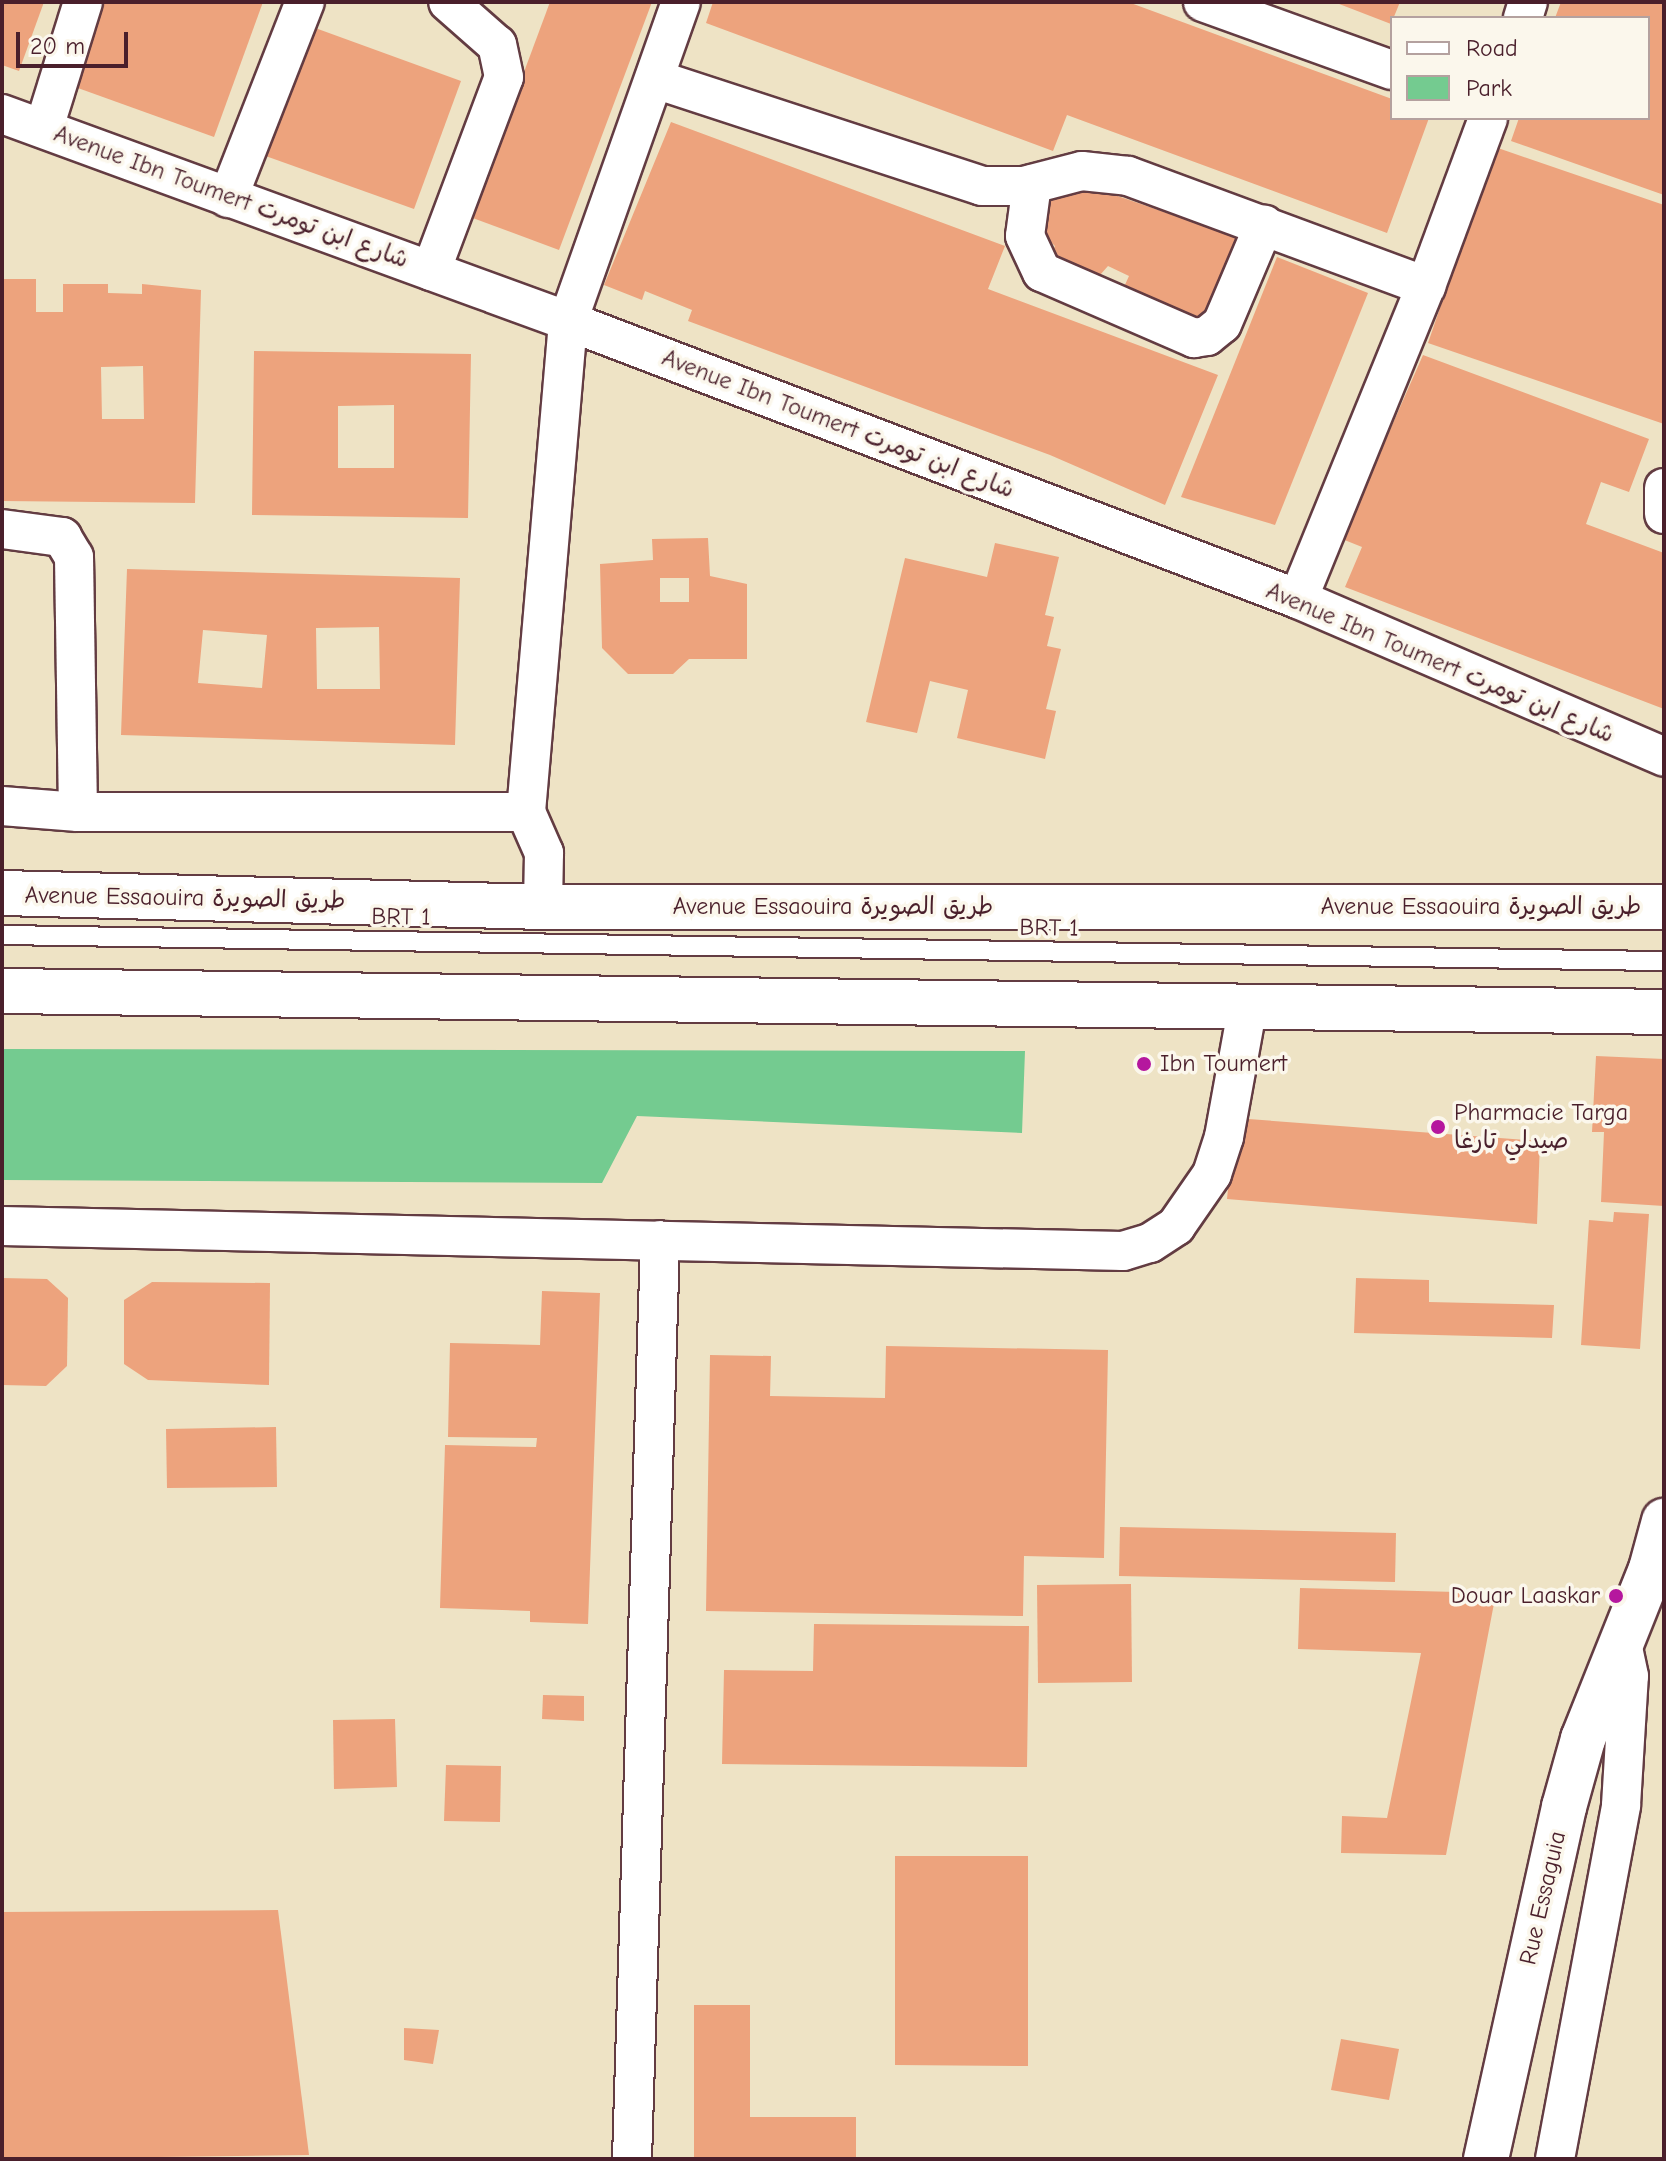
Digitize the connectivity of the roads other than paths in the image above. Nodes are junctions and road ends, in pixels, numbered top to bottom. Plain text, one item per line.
1 (83, 2) edge
2 (305, 2) edge
3 (448, 2) edge
4 (681, 2) edge
5 (1203, 2) edge
6 (1390, 69) edge
7 (655, 79) junction
8 (2, 114) edge
9 (1487, 120) edge
10 (44, 128) junction
11 (1032, 184) junction
12 (228, 198) junction
13 (1264, 225) junction
14 (431, 271) junction
15 (1426, 286) junction
16 (568, 321) junction
17 (1664, 488) edge
18 (1664, 514) edge
19 (2, 529) edge
20 (1298, 599) junction
21 (1664, 757) edge
22 (2, 806) edge
23 (78, 812) junction
24 (526, 812) junction
25 (2, 893) edge
26 (543, 907) junction
27 (1664, 907) edge
28 (2, 935) edge
29 (1664, 961) edge
30 (2, 991) edge
31 (1248, 1005) junction
32 (1664, 1012) edge
33 (2, 1226) edge
34 (660, 1240) junction
35 (1664, 1521) edge
36 (1622, 1643) junction
37 (632, 2159) edge
38 (1486, 2159) edge
39 (1555, 2159) edge

1 - 10 street
2 - 12 street
3 - 14 street
4 - 7 street
5 - 6 street
7 - 11 street
7 - 16 street
8 - 10 street, Avenue Ibn Toumert شارع ابن تومرت
9 - 15 street
10 - 12 street, Avenue Ibn Toumert شارع ابن تومرت
11 - 13 street
11 - 13 street
12 - 14 street, Avenue Ibn Toumert شارع ابن تومرت
13 - 15 street
14 - 16 street, Avenue Ibn Toumert شارع ابن تومرت
15 - 20 street
16 - 20 street, Avenue Ibn Toumert شارع ابن تومرت
16 - 24 street
17 - 18 street
19 - 23 street
20 - 21 street, Avenue Ibn Toumert شارع ابن تومرت
22 - 23 street
23 - 24 street
24 - 26 street
25 - 26 main road, Avenue Essaouira طريق الصويرة
26 - 27 main road, Avenue Essaouira طريق الصويرة
28 - 29 lane, BRT 1
30 - 31 main road
31 - 32 main road
31 - 34 street
33 - 34 street
34 - 37 street
35 - 36 main road, Rue Essaguia
36 - 38 main road, Rue Essaguia
36 - 39 street, Rue Essaguia

